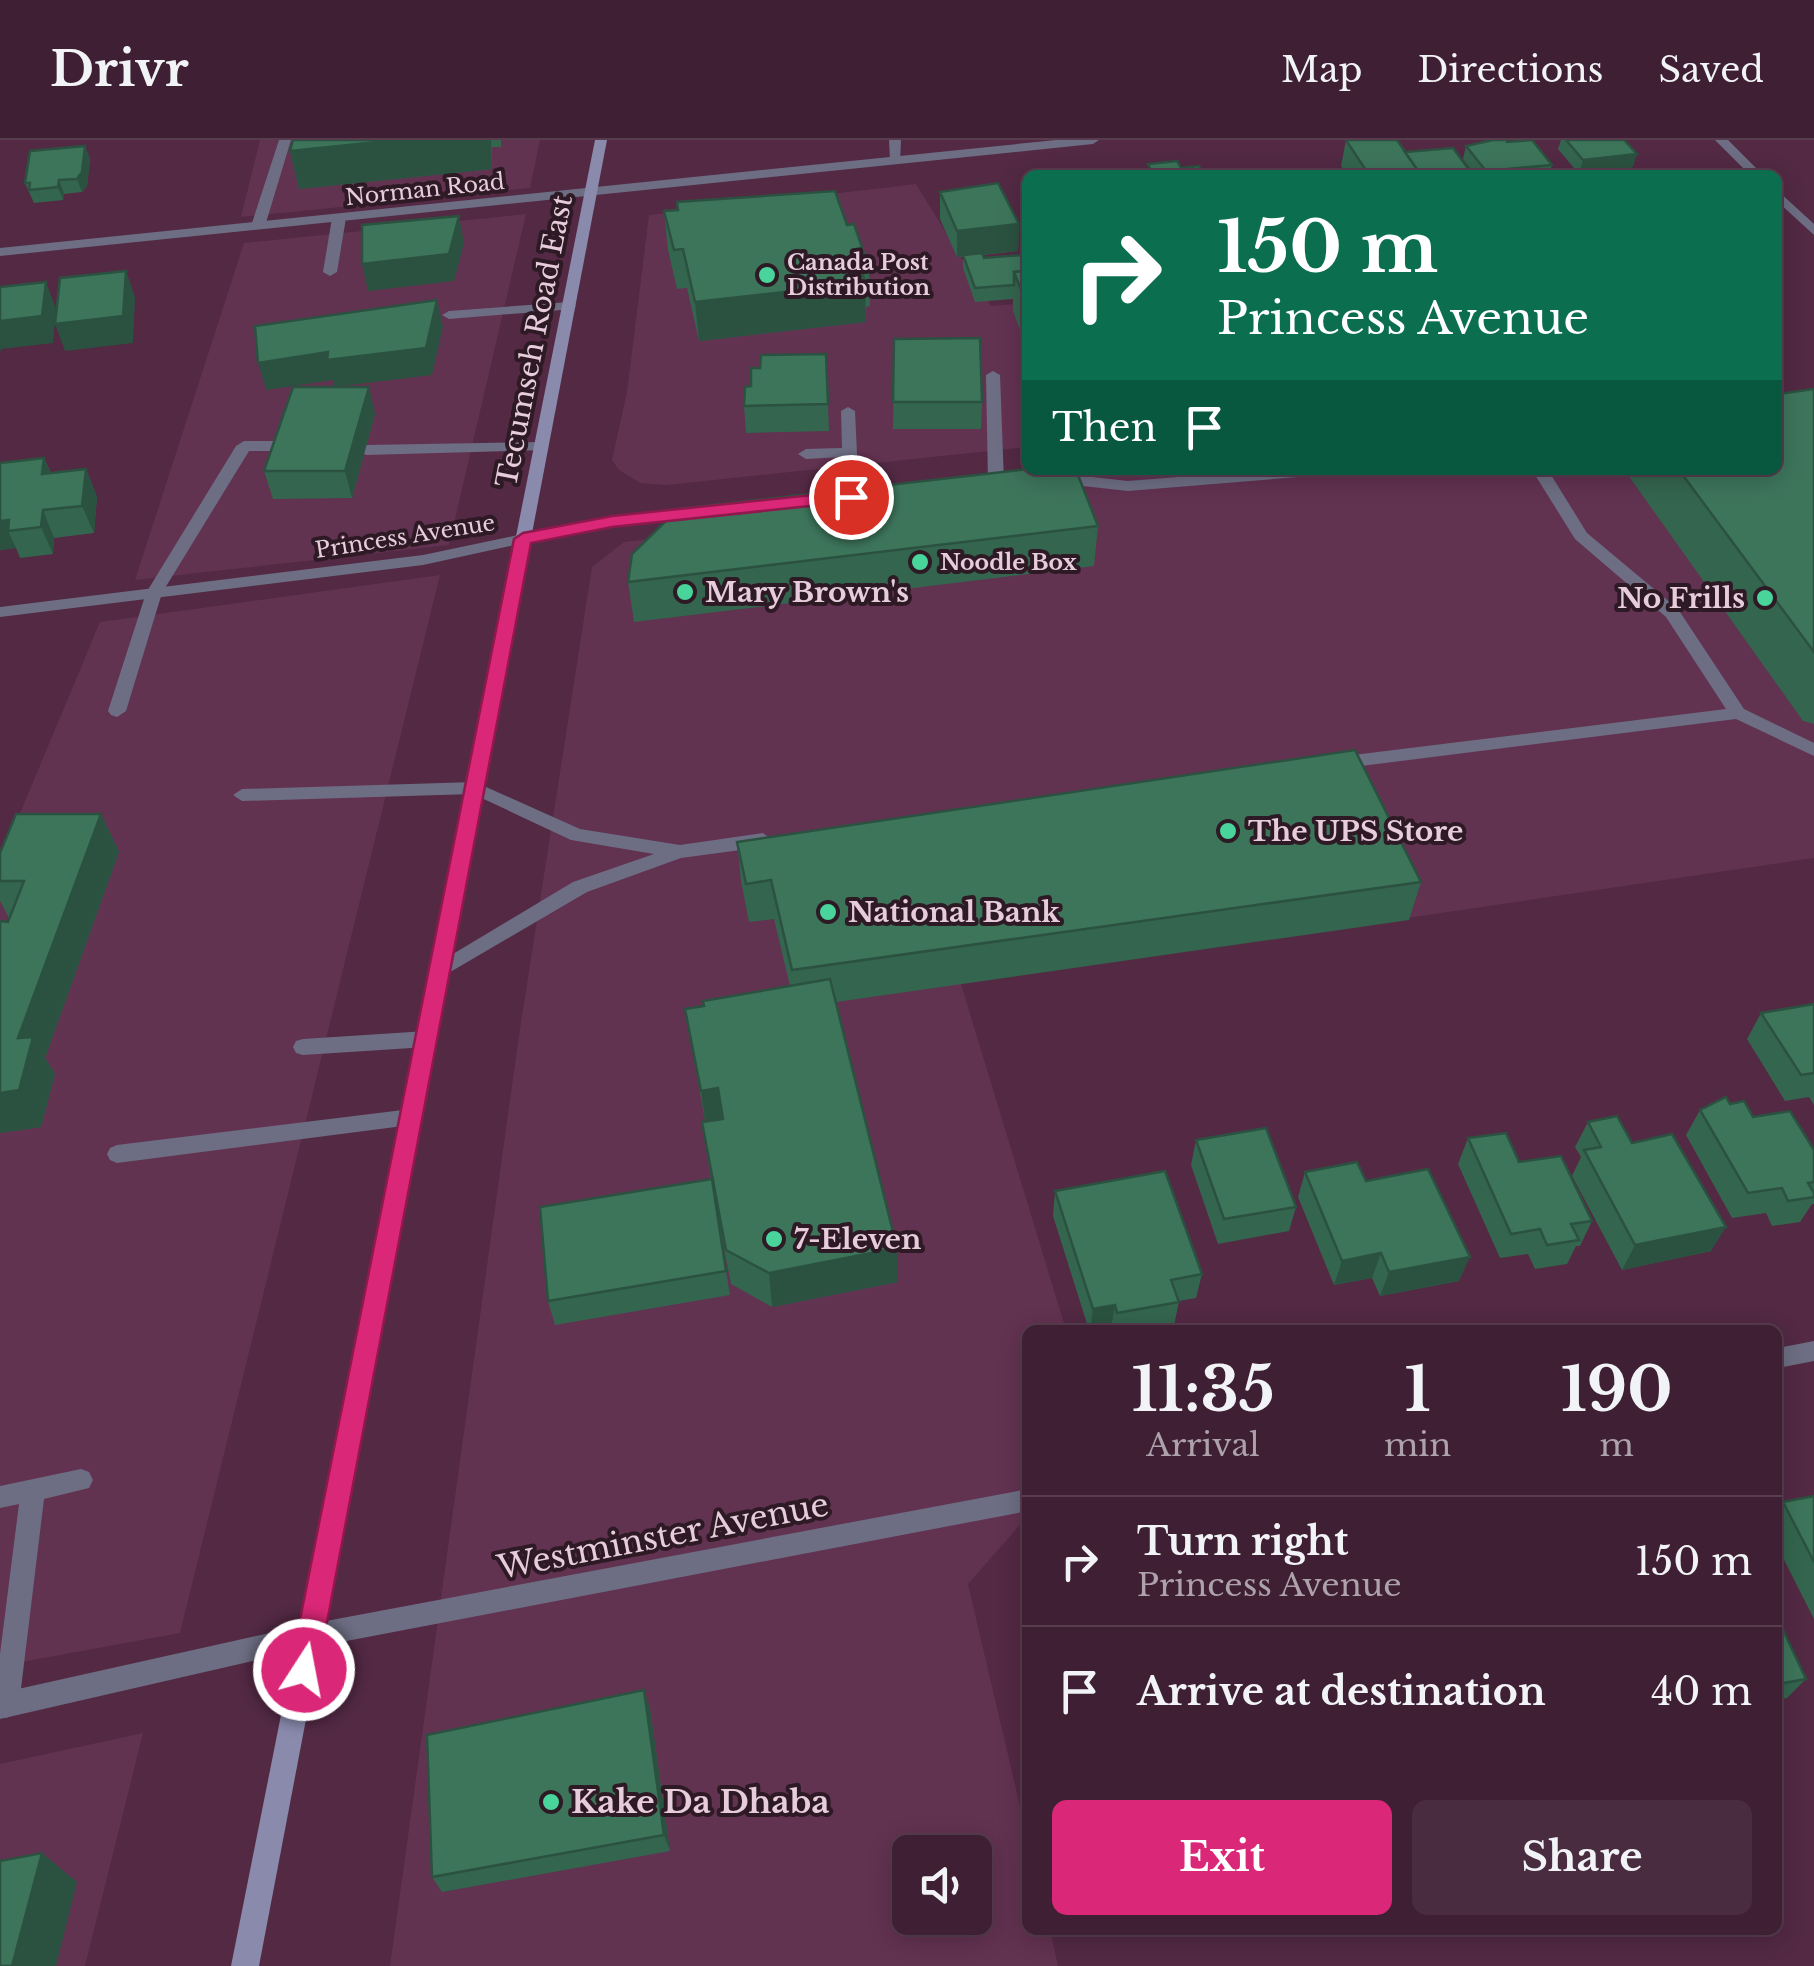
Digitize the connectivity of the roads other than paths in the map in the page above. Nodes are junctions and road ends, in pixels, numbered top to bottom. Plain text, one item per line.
1 (285, 140) edge
2 (601, 140) edge
3 (896, 140) edge
4 (1094, 140) edge
5 (1721, 140) edge
6 (896, 160) junction
7 (1752, 170) edge
8 (591, 192) junction
9 (1782, 199) edge
10 (338, 218) junction
11 (258, 226) junction
12 (1814, 231) edge
13 (0, 252) edge
14 (330, 272) dead end
15 (569, 306) junction
16 (450, 315) dead end
17 (993, 375) dead end
18 (848, 410) dead end
19 (290, 446) edge
20 (542, 447) junction
21 (366, 450) dead end
22 (849, 452) junction
23 (806, 454) dead end
24 (1076, 475) edge
25 (1091, 475) edge
26 (1262, 475) edge
27 (1543, 475) edge
28 (832, 498) edge
29 (722, 510) edge
30 (523, 539) junction
31 (154, 593) junction
32 (0, 612) edge
33 (117, 711) dead end
34 (1738, 713) junction
35 (1814, 750) edge
36 (1316, 766) edge
37 (476, 788) junction
38 (242, 795) dead end
39 (779, 838) edge
40 (678, 852) junction
41 (440, 971) junction
42 (427, 1039) junction
43 (303, 1047) dead end
44 (412, 1116) junction
45 (117, 1154) dead end
46 (1814, 1351) edge
47 (1782, 1357) edge
48 (81, 1480) dead end
49 (33, 1490) junction
50 (0, 1497) edge
51 (1022, 1501) edge
52 (310, 1636) junction
53 (3, 1705) edge
54 (246, 1966) edge

1 - 11 street
2 - 8 main road, Tecumseh Road East
3 - 6 street
4 - 6 street, Norman Road
5 - 7 street
6 - 8 street, Norman Road
8 - 10 street, Norman Road
8 - 15 main road, Tecumseh Road East
9 - 12 street
10 - 11 street, Norman Road
10 - 14 street
11 - 13 street, Norman Road
15 - 16 street
15 - 20 main road, Tecumseh Road East
17 - 24 street
18 - 22 street
19 - 31 street
20 - 21 street
20 - 30 main road, Tecumseh Road East
22 - 23 street
22 - 28 street
25 - 26 street
27 - 34 street
29 - 30 street, Princess Avenue
30 - 31 street, Princess Avenue
30 - 37 main road, Tecumseh Road East
31 - 32 street, Princess Avenue
31 - 33 street
34 - 35 street
34 - 36 street
37 - 38 street
37 - 40 street
37 - 41 main road, Tecumseh Road East
39 - 40 street
40 - 41 street
41 - 42 main road, Tecumseh Road East
42 - 43 street
42 - 44 main road, Tecumseh Road East
44 - 45 street
44 - 52 main road, Tecumseh Road East
46 - 47 street
48 - 49 street
49 - 50 street
49 - 53 street
51 - 52 street, Westminster Avenue
52 - 53 street, Westminster Avenue
52 - 54 main road, Tecumseh Road East

